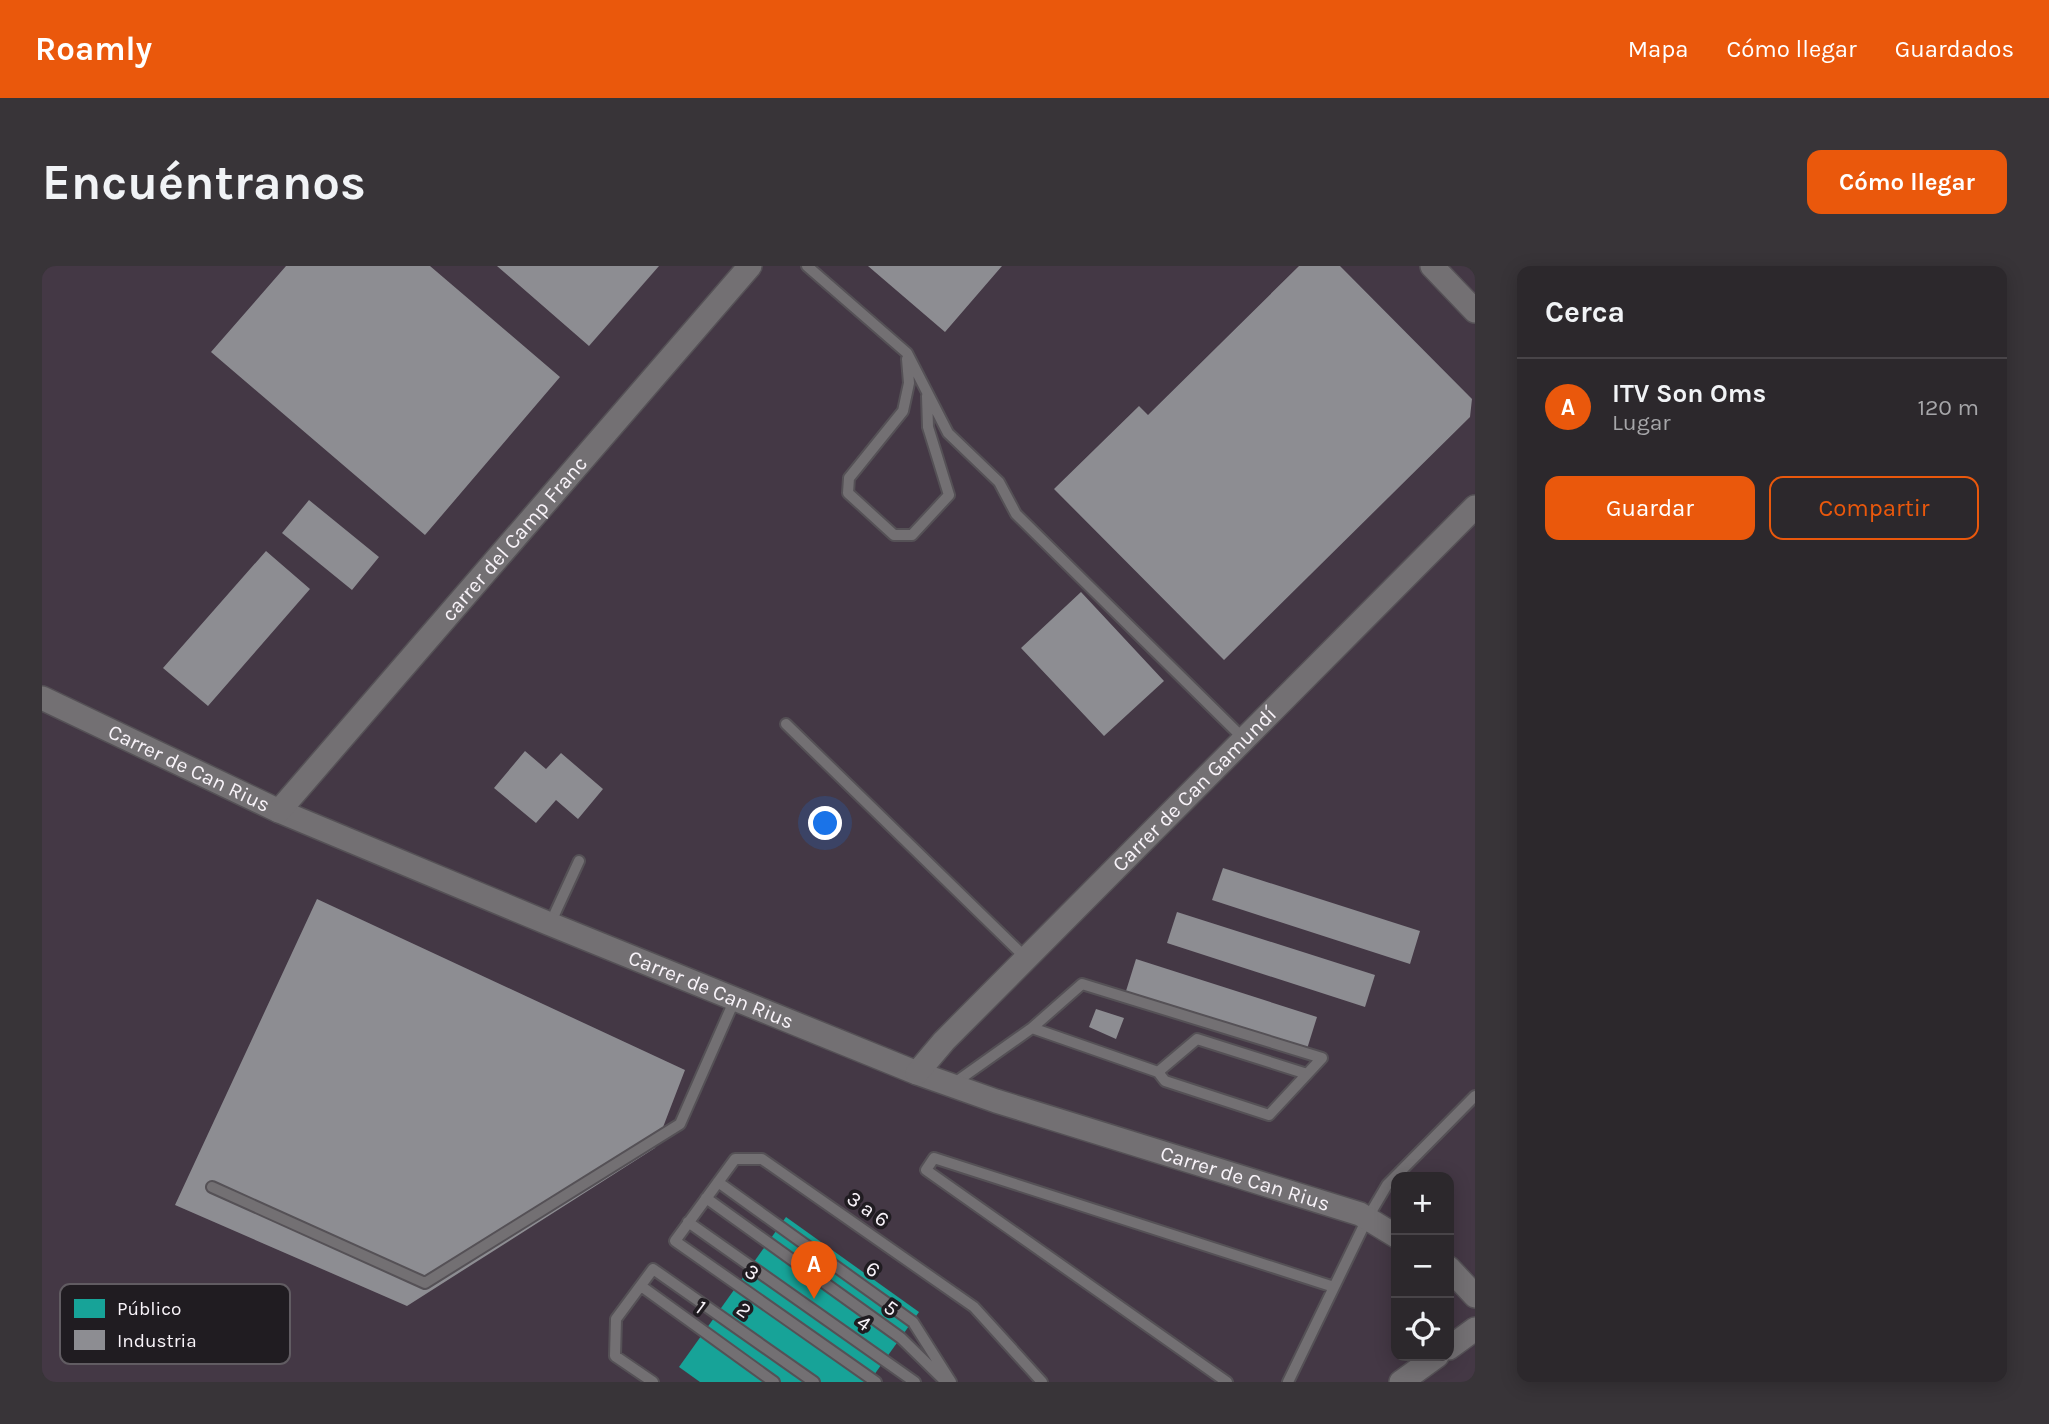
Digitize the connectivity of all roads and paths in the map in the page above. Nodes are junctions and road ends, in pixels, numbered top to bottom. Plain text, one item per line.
1 (750, 266) edge
2 (807, 266) edge
3 (1432, 266) edge
4 (1475, 311) edge
5 (907, 353) junction
6 (927, 391) junction
7 (1475, 506) edge
8 (42, 698) edge
9 (786, 724) dead end
10 (1244, 739) junction
11 (279, 811) junction
12 (579, 861) dead end
13 (550, 925) junction
14 (1026, 958) junction
15 (735, 999) junction
16 (1032, 1028) junction
17 (1158, 1072) junction
18 (917, 1073) junction
19 (1307, 1074) junction
20 (951, 1086) junction
21 (1475, 1096) edge
22 (719, 1182) junction
23 (212, 1186) dead end
24 (705, 1198) junction
25 (1367, 1219) junction
26 (688, 1222) junction
27 (1394, 1235) edge
28 (675, 1241) joint
29 (1454, 1273) edge
30 (640, 1286) junction
31 (1334, 1287) junction
32 (1475, 1296) edge
33 (1475, 1329) edge
34 (1454, 1344) edge
35 (1430, 1361) edge
36 (653, 1382) edge
37 (774, 1382) edge
38 (814, 1382) edge
39 (876, 1382) edge
40 (915, 1382) edge
41 (948, 1382) edge
42 (1042, 1382) edge
43 (1227, 1382) edge
44 (1288, 1382) edge
45 (1401, 1382) edge

1 - 11 street, carrer del Camp Franc
2 - 5 lane
3 - 4 street
5 - 6 lane
5 - 6 lane
6 - 10 lane
7 - 10 street, Carrer de Can Gamundí
8 - 11 street, Carrer de Can Rius
9 - 14 lane
10 - 14 street, Carrer de Can Gamundí
11 - 13 street, Carrer de Can Rius
12 - 13 lane
13 - 15 street, Carrer de Can Rius
14 - 18 street, Carrer de Can Gamundí
15 - 18 street, Carrer de Can Rius
15 - 23 lane
16 - 17 lane
16 - 19 lane
16 - 20 lane
17 - 19 lane
17 - 19 lane
18 - 20 street, Carrer de Can Rius
20 - 25 street, Carrer de Can Rius
21 - 25 lane
22 - 24 lane, 3 a 6
22 - 41 lane, 6
22 - 42 lane, 3 a 6
24 - 26 lane, 3 a 6
24 - 41 lane, 5
25 - 27 street, Carrer de Can Rius
25 - 31 lane
26 - 28 lane, 3 a 6
26 - 40 lane, 4
28 - 39 lane, 3
29 - 32 street
30 - 36 lane
30 - 37 lane, 1
30 - 38 lane, 2
31 - 43 lane
31 - 44 lane
33 - 34 street
35 - 45 street

